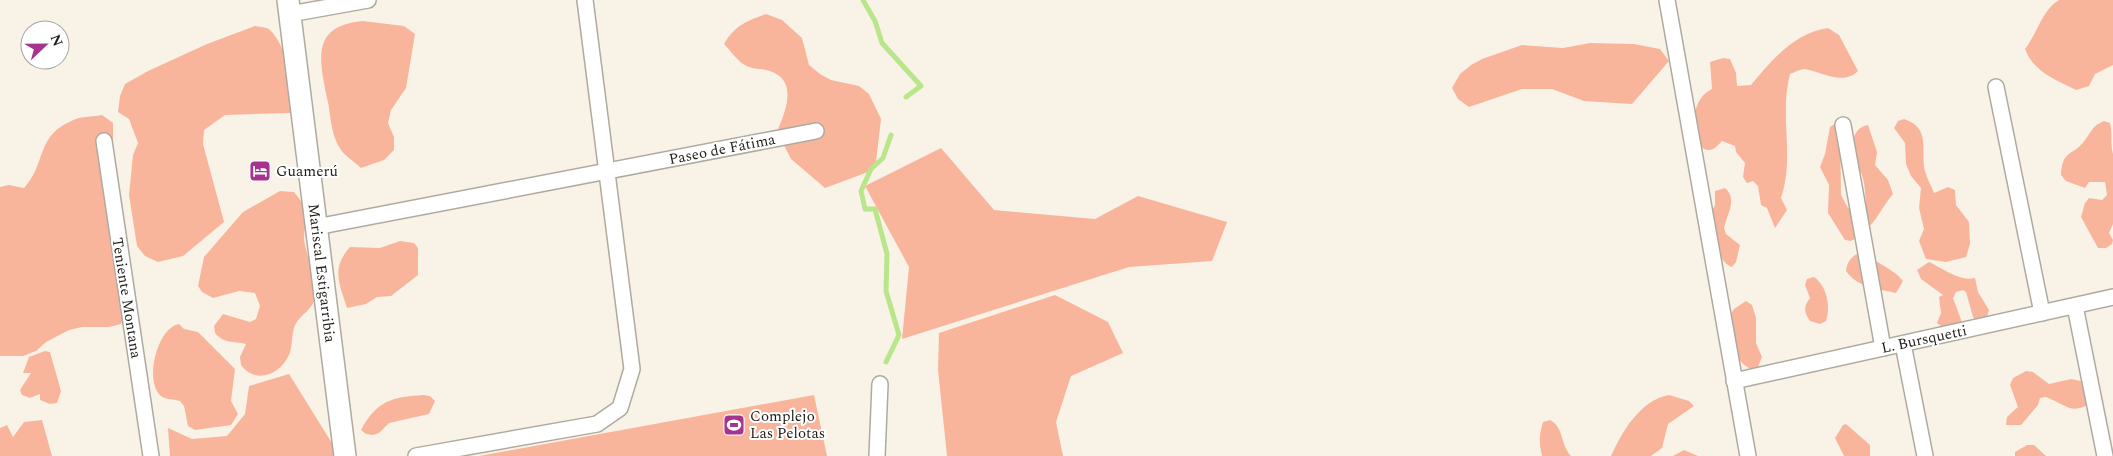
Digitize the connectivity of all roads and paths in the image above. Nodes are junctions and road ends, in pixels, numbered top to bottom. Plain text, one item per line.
1 (368, 0) edge
2 (585, 0) edge
3 (1667, 0) edge
4 (289, 7) edge
5 (1996, 87) dead end
6 (1843, 125) dead end
7 (816, 131) dead end
8 (104, 141) dead end
9 (607, 171) junction
10 (316, 226) junction
11 (2113, 297) edge
12 (2075, 306) junction
13 (2042, 313) junction
14 (1903, 344) junction
15 (1883, 348) junction
16 (1734, 381) junction
17 (880, 384) dead end
18 (151, 456) edge
19 (345, 456) edge
20 (416, 456) edge
21 (877, 456) edge
22 (1748, 456) edge
23 (1926, 456) edge
24 (2105, 456) edge

1 - 4 street
2 - 9 street
3 - 16 street
4 - 10 street, Mariscal Estigarribia
5 - 13 street
6 - 15 street
7 - 9 street, Paseo de Fátima
8 - 18 street, Teniente Montana
9 - 10 street, Paseo de Fátima
9 - 20 street
10 - 19 street, Mariscal Estigarribia
11 - 12 street, L. Bursquetti
12 - 13 street, L. Bursquetti
12 - 24 street
13 - 14 street, L. Bursquetti
14 - 15 street, L. Bursquetti
14 - 23 street
15 - 16 street, L. Bursquetti
16 - 22 street
17 - 21 street

